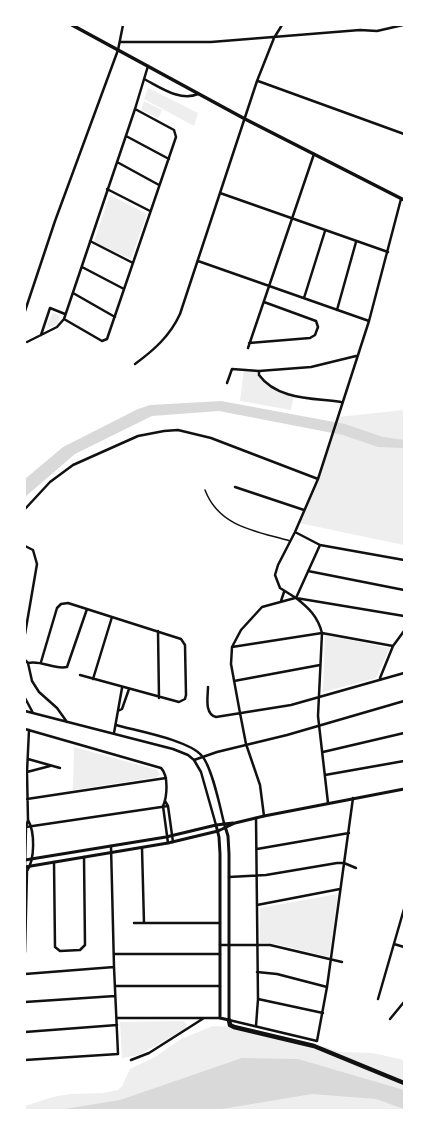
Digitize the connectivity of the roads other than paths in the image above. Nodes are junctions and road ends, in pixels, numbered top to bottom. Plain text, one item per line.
1 (72, 25) edge
2 (123, 25) edge
3 (282, 25) edge
4 (403, 25) edge
5 (274, 38) junction
6 (121, 42) junction
7 (118, 50) junction
8 (148, 66) junction
9 (144, 79) junction
10 (258, 81) junction
11 (198, 94) junction
12 (136, 108) junction
13 (245, 119) junction
14 (404, 134) edge
15 (126, 136) junction
16 (314, 154) junction
17 (169, 159) junction
18 (117, 162) junction
19 (160, 185) junction
20 (107, 189) junction
21 (220, 193) junction
22 (403, 200) edge
23 (150, 211) junction
24 (292, 219) junction
25 (325, 231) junction
26 (90, 241) junction
27 (356, 242) junction
28 (388, 252) junction
29 (198, 261) junction
30 (133, 263) junction
31 (82, 267) junction
32 (270, 286) junction
33 (124, 289) junction
34 (73, 293) junction
35 (304, 298) junction
36 (264, 302) junction
37 (338, 310) junction
38 (25, 311) edge
39 (65, 314) junction
40 (115, 317) junction
41 (64, 319) junction
42 (369, 321) junction
43 (41, 335) junction
44 (27, 342) dead end
45 (249, 344) junction
46 (248, 348) dead end
47 (357, 356) junction
48 (135, 364) dead end
49 (259, 371) junction
50 (227, 384) dead end
51 (341, 402) junction
52 (318, 479) junction
53 (235, 487) dead end
54 (205, 490) dead end
55 (25, 509) edge
56 (304, 510) junction
57 (295, 532) junction
58 (290, 541) junction
59 (320, 545) junction
60 (25, 546) edge
61 (404, 560) edge
62 (308, 571) junction
63 (404, 590) edge
64 (284, 592) junction
65 (296, 598) junction
66 (281, 602) junction
67 (87, 609) junction
68 (404, 616) edge
69 (112, 617) junction
70 (158, 631) junction
71 (404, 631) edge
72 (322, 633) junction
73 (25, 634) edge
74 (393, 646) junction
75 (232, 647) junction
76 (25, 660) edge
77 (41, 662) junction
78 (28, 663) junction
79 (320, 665) junction
80 (404, 672) edge
81 (80, 675) dead end
82 (380, 678) junction
83 (93, 679) junction
84 (234, 681) junction
85 (208, 687) dead end
86 (122, 688) junction
87 (129, 689) junction
88 (319, 696) junction
89 (25, 698) edge
90 (159, 698) junction
91 (404, 701) edge
92 (25, 711) edge
93 (118, 711) junction
94 (240, 713) junction
95 (33, 714) junction
96 (67, 722) junction
97 (116, 725) junction
98 (319, 726) junction
99 (25, 729) edge
100 (29, 730) junction
101 (114, 733) junction
102 (404, 733) edge
103 (246, 744) junction
104 (323, 752) junction
105 (203, 756) junction
106 (28, 759) junction
107 (194, 760) junction
108 (404, 761) edge
109 (52, 766) junction
110 (60, 768) dead end
111 (27, 772) junction
112 (325, 775) junction
113 (166, 778) junction
114 (404, 789) edge
115 (353, 798) junction
116 (27, 799) junction
117 (165, 801) junction
118 (328, 803) junction
119 (162, 806) junction
120 (168, 806) junction
121 (264, 816) junction
122 (256, 818) junction
123 (28, 820) junction
124 (224, 823) junction
125 (235, 823) junction
126 (216, 825) junction
127 (32, 826) junction
128 (26, 827) edge
129 (226, 828) junction
130 (218, 831) junction
131 (348, 833) junction
132 (172, 836) junction
133 (166, 837) junction
134 (173, 842) junction
135 (168, 843) junction
136 (111, 846) junction
137 (142, 848) junction
138 (257, 849) junction
139 (111, 853) junction
140 (84, 857) junction
141 (31, 859) junction
142 (25, 860) edge
143 (54, 862) junction
144 (344, 863) junction
145 (30, 866) junction
146 (25, 867) edge
147 (356, 868) dead end
148 (27, 872) junction
149 (257, 876) junction
150 (229, 877) junction
151 (340, 889) junction
152 (257, 905) junction
153 (404, 910) edge
154 (144, 922) junction
155 (220, 922) junction
156 (134, 923) dead end
157 (229, 944) junction
158 (257, 944) junction
159 (394, 944) junction
160 (220, 945) junction
161 (404, 947) edge
162 (25, 952) edge
163 (114, 954) junction
164 (220, 954) junction
165 (330, 960) junction
166 (342, 962) dead end
167 (114, 967) junction
168 (258, 972) junction
169 (25, 974) edge
170 (115, 986) junction
171 (220, 986) junction
172 (327, 988) junction
173 (115, 996) junction
174 (258, 998) junction
175 (378, 999) dead end
176 (25, 1002) edge
177 (404, 1002) edge
178 (323, 1013) junction
179 (117, 1018) junction
180 (204, 1018) junction
181 (220, 1018) junction
182 (390, 1019) dead end
183 (229, 1020) junction
184 (117, 1025) junction
185 (256, 1026) junction
186 (25, 1032) edge
187 (25, 1060) edge
188 (131, 1060) dead end
189 (404, 1083) edge

1 - 7 main road
2 - 6 street
3 - 5 street
4 - 5 street
5 - 6 street
5 - 10 street
6 - 7 street
7 - 8 main road
7 - 38 street
8 - 9 street
8 - 11 main road
9 - 11 street
9 - 12 street
10 - 13 street
10 - 14 street
11 - 13 main road
12 - 15 street
12 - 17 street
13 - 16 main road
13 - 21 street
15 - 17 street
15 - 18 street
16 - 22 main road
16 - 24 street
17 - 19 street
18 - 19 street
18 - 20 street
19 - 23 street
20 - 23 street
20 - 26 street
21 - 24 street
21 - 29 street
22 - 28 street
23 - 30 street
24 - 25 street
24 - 32 street
25 - 27 street
25 - 35 street
26 - 30 street
26 - 31 street
27 - 28 street
27 - 37 street
28 - 42 street
29 - 32 street
29 - 48 street
30 - 33 street
31 - 33 street
31 - 34 street
32 - 35 street
32 - 36 street
33 - 40 street
34 - 39 street
34 - 40 street
35 - 37 street
36 - 45 street
36 - 45 street
37 - 42 street
39 - 41 street
39 - 43 street
40 - 41 street
41 - 43 street
42 - 47 street
43 - 44 street
45 - 46 street
47 - 49 street
47 - 51 street
49 - 50 street
49 - 51 street
51 - 52 street
52 - 55 street
52 - 56 street
53 - 56 street
54 - 58 lane
56 - 57 street
57 - 58 street
57 - 59 street
58 - 64 street
59 - 61 street
59 - 62 street
60 - 73 street
62 - 63 street
62 - 65 street
64 - 65 street
64 - 66 street
65 - 66 street
65 - 68 street
65 - 72 street
66 - 75 street
67 - 69 street
67 - 77 street
67 - 77 street
69 - 70 street
69 - 83 street
70 - 90 street
70 - 90 street
71 - 74 street
72 - 74 street
72 - 75 street
72 - 79 street
74 - 82 street
75 - 84 street
76 - 78 street
77 - 78 street
78 - 96 street
79 - 84 street
79 - 88 street
80 - 82 street
81 - 83 street
82 - 88 street
83 - 86 street
84 - 94 street
85 - 94 street
86 - 87 street
86 - 93 street
87 - 90 street
87 - 93 street
88 - 94 street
88 - 98 street
89 - 95 street
91 - 98 street
92 - 95 street
93 - 97 street
94 - 103 street
95 - 96 street
96 - 101 street
97 - 101 street
97 - 105 street
98 - 103 street
98 - 104 street
99 - 100 street
100 - 106 street
100 - 113 street
101 - 107 street
102 - 104 street
103 - 105 street
103 - 121 street
104 - 112 street
105 - 107 street
105 - 124 street
106 - 109 street
106 - 111 street
107 - 126 street
108 - 112 street
109 - 110 street
109 - 111 street
111 - 116 street
112 - 118 street
113 - 116 street
113 - 117 street
114 - 115 street
115 - 118 street
115 - 131 street
116 - 123 street
117 - 119 street
117 - 120 street
118 - 121 street
119 - 120 street
119 - 127 street
119 - 133 street
120 - 132 street
121 - 122 street
122 - 125 street
122 - 138 street
123 - 127 street
123 - 128 street
124 - 125 street
124 - 126 street
124 - 129 street
125 - 129 street
126 - 130 street
126 - 132 street
127 - 128 street
127 - 141 street
128 - 142 street
129 - 130 street
129 - 150 street
130 - 134 street
130 - 155 street
131 - 138 street
131 - 144 street
132 - 133 street
132 - 134 street
133 - 135 street
133 - 136 street
134 - 135 street
135 - 137 street
136 - 139 street
136 - 141 street
137 - 139 street
137 - 154 street
138 - 149 street
139 - 140 street
139 - 163 street
140 - 143 street
140 - 143 street
141 - 142 street
141 - 145 street
142 - 146 street
143 - 145 street
144 - 147 street
144 - 149 street
144 - 151 street
145 - 146 street
145 - 148 street
146 - 148 street
148 - 162 street
149 - 150 street
149 - 152 street
150 - 157 street
151 - 152 street
151 - 165 street
152 - 158 street
153 - 159 street
154 - 155 street
154 - 156 street
155 - 160 street
157 - 158 street
157 - 160 street
157 - 183 street
158 - 165 street
158 - 168 street
159 - 161 street
159 - 175 street
160 - 164 street
163 - 164 street
163 - 167 street
164 - 171 street
165 - 166 street
165 - 172 street
167 - 169 street
167 - 170 street
168 - 172 street
168 - 174 street
170 - 171 street
170 - 173 street
171 - 181 street
172 - 178 street
173 - 176 street
173 - 179 street
174 - 178 street
174 - 185 street
177 - 182 street
178 - 185 street
179 - 180 street
179 - 184 street
180 - 181 street
180 - 188 street
181 - 183 street
183 - 185 street
183 - 189 highway
184 - 186 street
184 - 187 street

